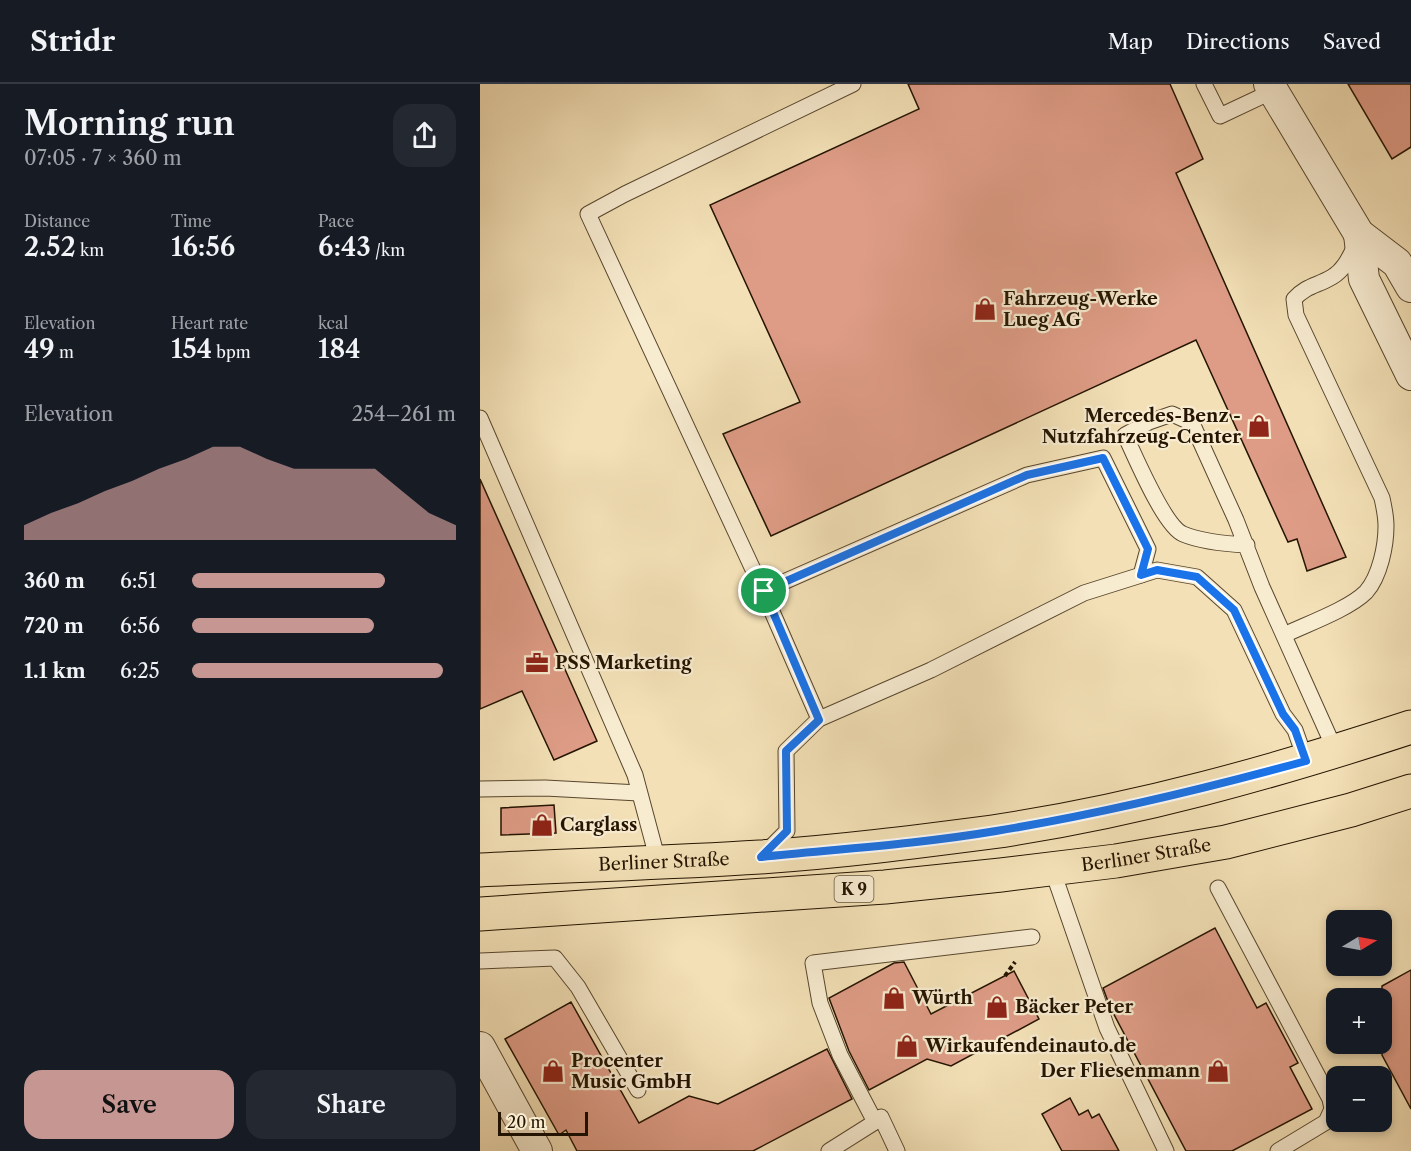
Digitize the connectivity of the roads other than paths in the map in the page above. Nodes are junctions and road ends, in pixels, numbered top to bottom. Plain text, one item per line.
1 (853, 84) edge
2 (1204, 84) edge
3 (1271, 88) edge
4 (1359, 234) junction
5 (1411, 287) edge
6 (1411, 375) edge
7 (480, 418) edge
8 (1247, 545) junction
9 (1141, 575) junction
10 (764, 591) junction
11 (1284, 635) junction
12 (819, 720) junction
13 (1411, 727) edge
14 (1321, 756) junction
15 (480, 789) edge
16 (1411, 791) edge
17 (639, 793) junction
18 (761, 857) junction
19 (658, 861) junction
20 (1052, 869) junction
21 (480, 870) edge
22 (1218, 888) dead end
23 (480, 914) edge
24 (1032, 937) dead end
25 (480, 962) edge
26 (480, 1047) edge
27 (638, 1090) dead end
28 (880, 1116) junction
29 (850, 1145) edge
30 (537, 1151) edge
31 (830, 1151) edge
32 (897, 1151) edge
33 (1166, 1151) edge
34 (1278, 1151) edge

1 - 10 lane
2 - 3 lane
3 - 4 street
4 - 5 street
4 - 6 street
4 - 11 lane
7 - 17 lane
8 - 8 lane
8 - 11 lane
9 - 10 lane
9 - 12 lane
9 - 14 lane
10 - 12 lane
11 - 14 lane
12 - 18 lane
13 - 14 main road, Berliner Straße / K 9
14 - 18 main road, Berliner Straße / K 9
15 - 17 lane
16 - 20 main road, Berliner Straße / K 9
17 - 19 lane
18 - 19 main road, Berliner Straße / K 9
19 - 21 main road, Berliner Straße / K 9
20 - 23 main road, Berliner Straße / K 9
20 - 33 lane
22 - 34 lane
24 - 28 lane
25 - 27 lane
26 - 30 street
28 - 29 lane
28 - 32 lane
29 - 31 lane

